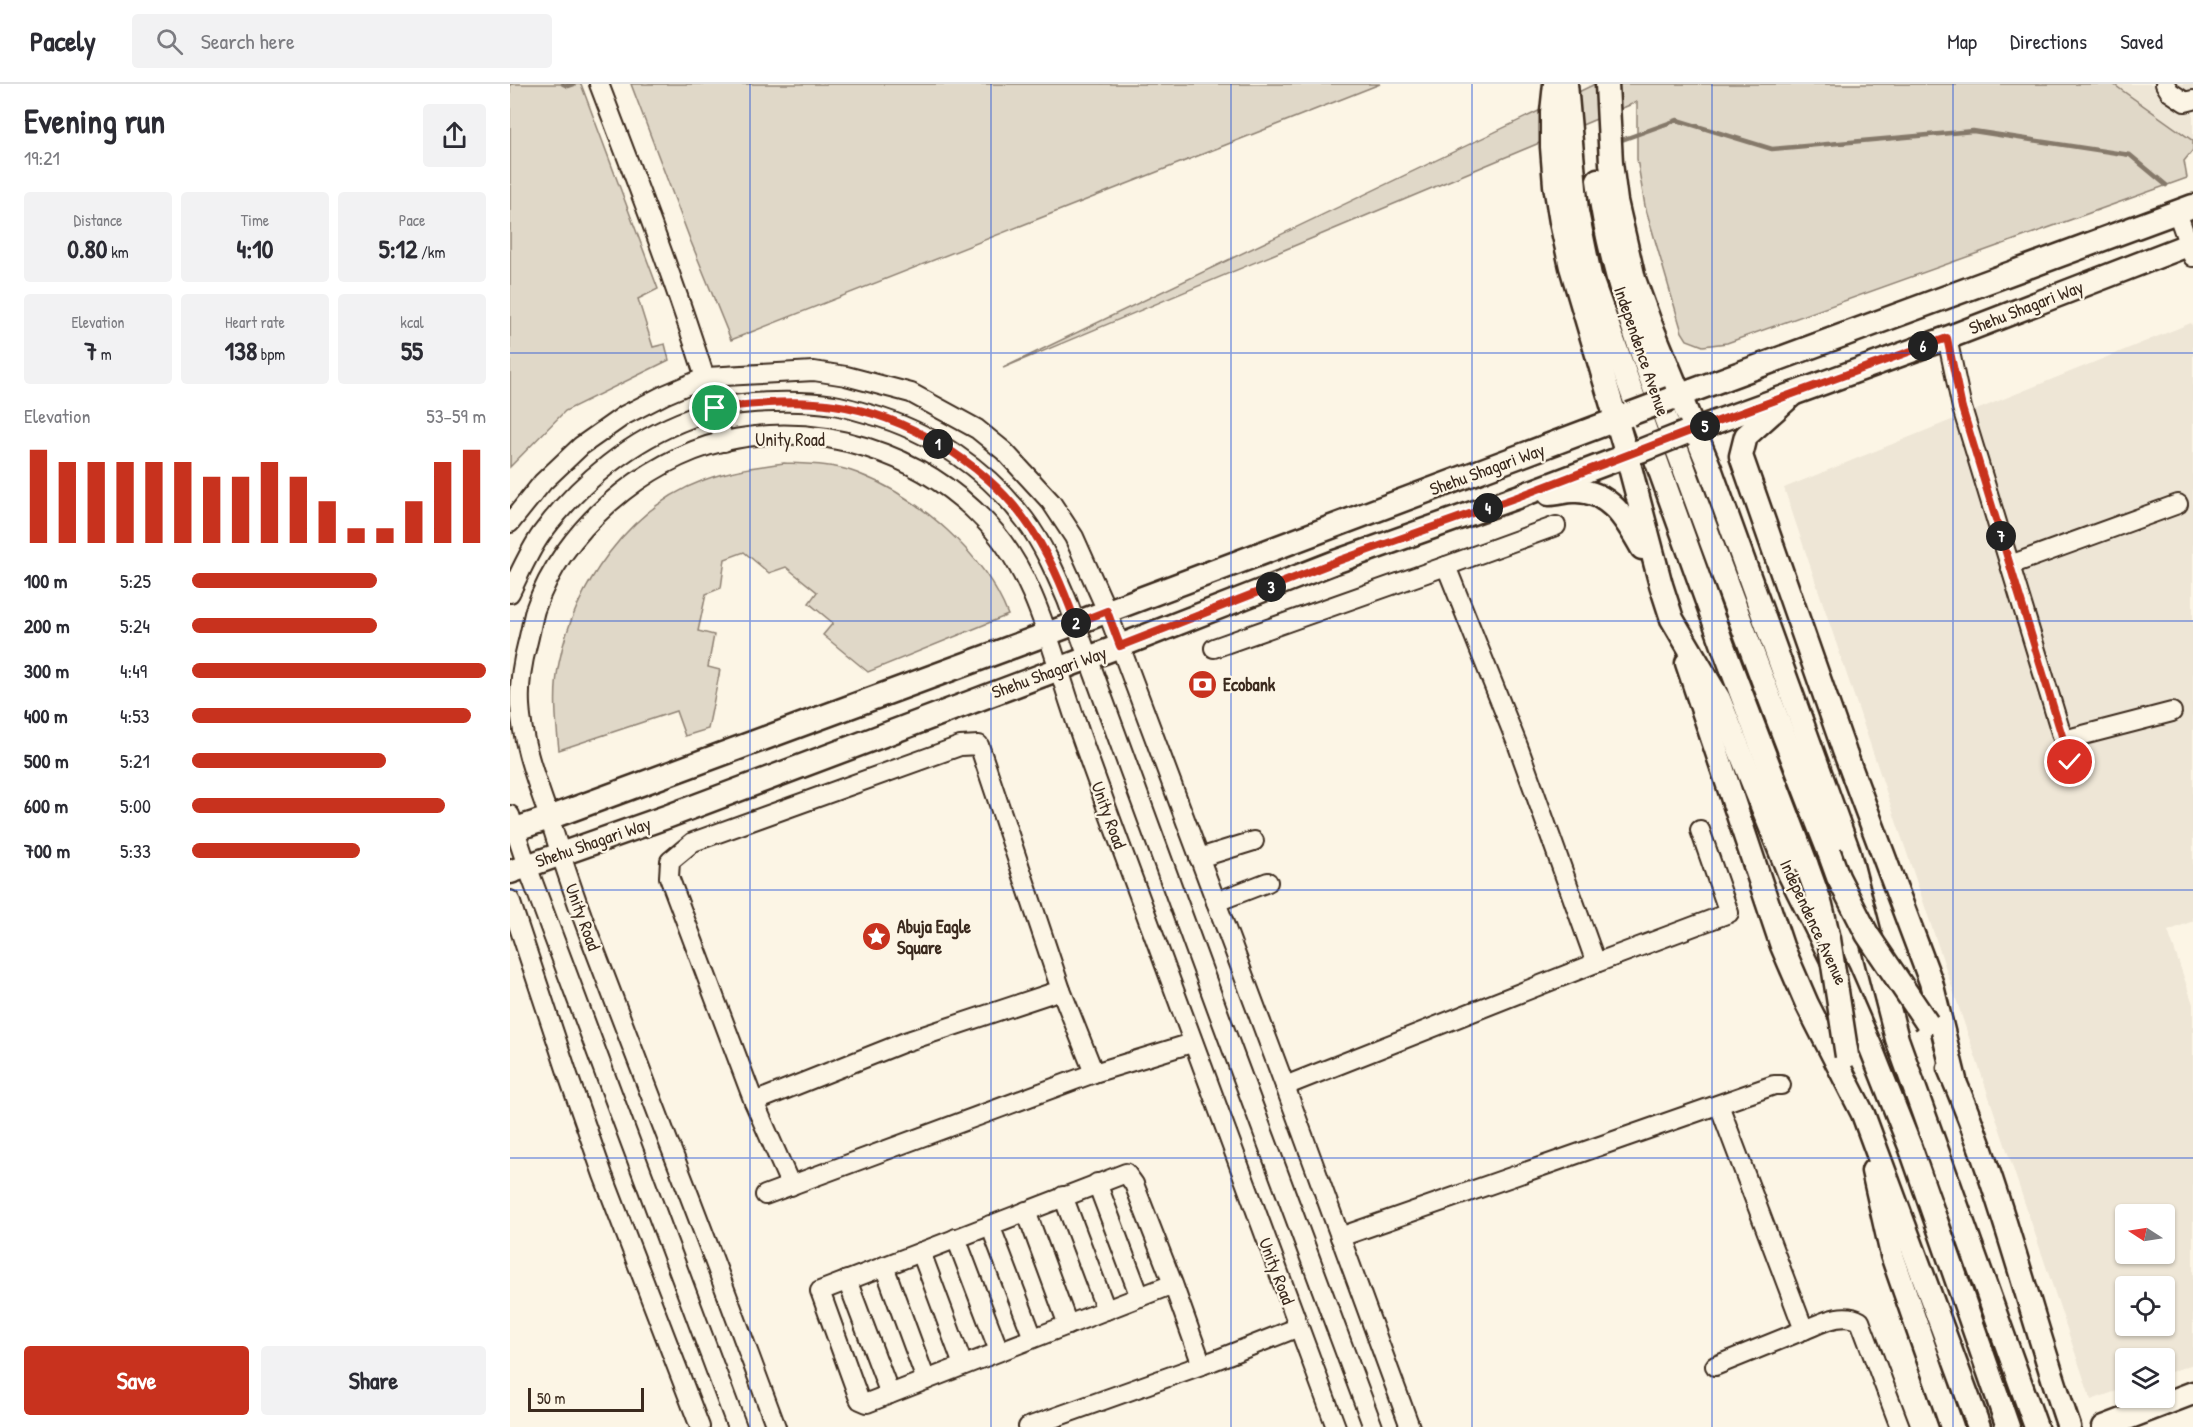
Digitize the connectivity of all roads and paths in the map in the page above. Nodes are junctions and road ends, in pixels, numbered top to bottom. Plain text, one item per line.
1 (599, 84) edge
2 (1555, 84) edge
3 (1566, 84) edge
4 (1597, 84) edge
5 (1607, 84) edge
6 (2165, 84) edge
7 (2193, 100) edge
8 (2185, 209) edge
9 (2191, 248) edge
10 (1947, 338) junction
11 (706, 377) junction
12 (1793, 394) junction
13 (1675, 397) junction
14 (715, 408) junction
15 (1623, 418) junction
16 (1690, 432) junction
17 (724, 442) junction
18 (1634, 454) junction
19 (1520, 496) junction
20 (2178, 504) dead end
21 (510, 523) edge
22 (1556, 526) dead end
23 (2010, 565) junction
24 (1446, 566) junction
25 (1661, 585) junction
26 (510, 593) edge
27 (1107, 611) junction
28 (1672, 619) junction
29 (1076, 623) junction
30 (1047, 634) junction
31 (1120, 646) junction
32 (1214, 648) dead end
33 (1088, 657) junction
34 (1059, 668) junction
35 (2172, 712) dead end
36 (2064, 740) junction
37 (2070, 762) dead end
38 (549, 818) junction
39 (511, 825) edge
40 (1700, 830) dead end
41 (1254, 841) dead end
42 (560, 854) junction
43 (1199, 858) junction
44 (519, 869) edge
45 (1268, 882) dead end
46 (510, 900) edge
47 (1216, 902) junction
48 (1596, 963) junction
49 (1061, 990) junction
50 (1933, 1020) junction
51 (1191, 1043) junction
52 (1842, 1058) junction
53 (1094, 1073) junction
54 (1781, 1085) dead end
55 (1285, 1086) junction
56 (754, 1101) junction
57 (1719, 1106) junction
58 (1863, 1114) junction
59 (1097, 1183) junction
60 (790, 1186) junction
61 (765, 1195) dead end
62 (1063, 1196) junction
63 (1026, 1211) junction
64 (990, 1225) junction
65 (1340, 1237) junction
66 (956, 1238) junction
67 (921, 1252) junction
68 (884, 1266) junction
69 (847, 1280) junction
70 (1173, 1284) junction
71 (1140, 1297) junction
72 (1106, 1310) junction
73 (1068, 1325) junction
74 (1299, 1327) junction
75 (1804, 1330) junction
76 (1033, 1338) junction
77 (999, 1352) junction
78 (963, 1365) junction
79 (1203, 1365) junction
80 (1715, 1366) dead end
81 (926, 1380) junction
82 (2193, 1393) edge
83 (890, 1394) junction
84 (700, 1427) edge
85 (737, 1427) edge
86 (776, 1427) edge
87 (1028, 1427) edge
88 (1336, 1427) edge
89 (1373, 1427) edge
90 (1410, 1427) edge
91 (1900, 1427) edge
92 (1952, 1427) edge
93 (1979, 1427) edge
94 (2008, 1427) edge
95 (2036, 1427) edge
96 (2069, 1427) edge
97 (2104, 1427) edge

1 - 11 street
2 - 15 main road, Independence Avenue
3 - 52 main road, Independence Avenue, bridge
4 - 50 main road, Independence Avenue, bridge
5 - 13 main road
6 - 7 street
8 - 9 street
8 - 13 main road, Shehu Shagari Way
9 - 10 main road, Shehu Shagari Way
10 - 12 main road, Shehu Shagari Way
10 - 23 street
11 - 14 street
11 - 21 street
11 - 27 street
12 - 16 main road, Shehu Shagari Way
12 - 50 main road
13 - 15 main road, Shehu Shagari Way, bridge
13 - 16 main road
14 - 17 street
14 - 26 street, Unity Road
14 - 29 street, Unity Road
15 - 18 main road, Independence Avenue
15 - 27 main road, Shehu Shagari Way
16 - 18 main road, Shehu Shagari Way, bridge
16 - 95 main road
17 - 30 street, Unity Road
17 - 38 street, Unity Road
18 - 19 main road, Shehu Shagari Way
18 - 25 main road, Independence Avenue
19 - 25 main road
19 - 31 main road, Shehu Shagari Way
20 - 23 street
22 - 24 street
23 - 36 street
24 - 32 street
24 - 48 street
25 - 28 main road, Independence Avenue
27 - 29 main road, Shehu Shagari Way
27 - 31 street
28 - 52 main road
28 - 94 main road, Independence Avenue
29 - 30 main road, Shehu Shagari Way
29 - 33 street, Unity Road
30 - 34 street, Unity Road
30 - 38 main road, Shehu Shagari Way
31 - 33 main road, Shehu Shagari Way
31 - 43 street
33 - 34 main road, Shehu Shagari Way
33 - 89 street, Unity Road
34 - 42 main road, Shehu Shagari Way
34 - 51 street, Unity Road
35 - 36 street
36 - 37 street
38 - 39 main road, Shehu Shagari Way
38 - 42 street, Unity Road
39 - 44 street, Unity Road
40 - 48 street
41 - 43 street
42 - 44 main road, Shehu Shagari Way
42 - 86 street, Unity Road
43 - 47 street
44 - 85 street, Unity Road
45 - 47 street
46 - 84 street
47 - 55 street
48 - 55 street
49 - 53 street
49 - 56 street
49 - 56 street
50 - 96 main road, Independence Avenue
51 - 53 street
51 - 74 street, Unity Road
52 - 58 main road
53 - 60 street
54 - 57 street
55 - 65 street
56 - 60 street
57 - 65 street
57 - 75 street
58 - 92 main road
58 - 93 main road
59 - 62 street
59 - 70 street
59 - 71 street
60 - 61 street
62 - 63 street
62 - 72 street
63 - 64 street
63 - 73 street
64 - 66 street
64 - 76 street
65 - 90 street
66 - 67 street
66 - 77 street
67 - 68 street
67 - 78 street
68 - 69 street
68 - 81 street
69 - 83 street
69 - 83 street
70 - 71 street
70 - 79 street
71 - 72 street
72 - 73 street
73 - 76 street
74 - 79 street
74 - 88 street, Unity Road
75 - 80 street
75 - 91 street
76 - 77 street
77 - 78 street
78 - 81 street
79 - 87 street
81 - 83 street
82 - 97 main road

